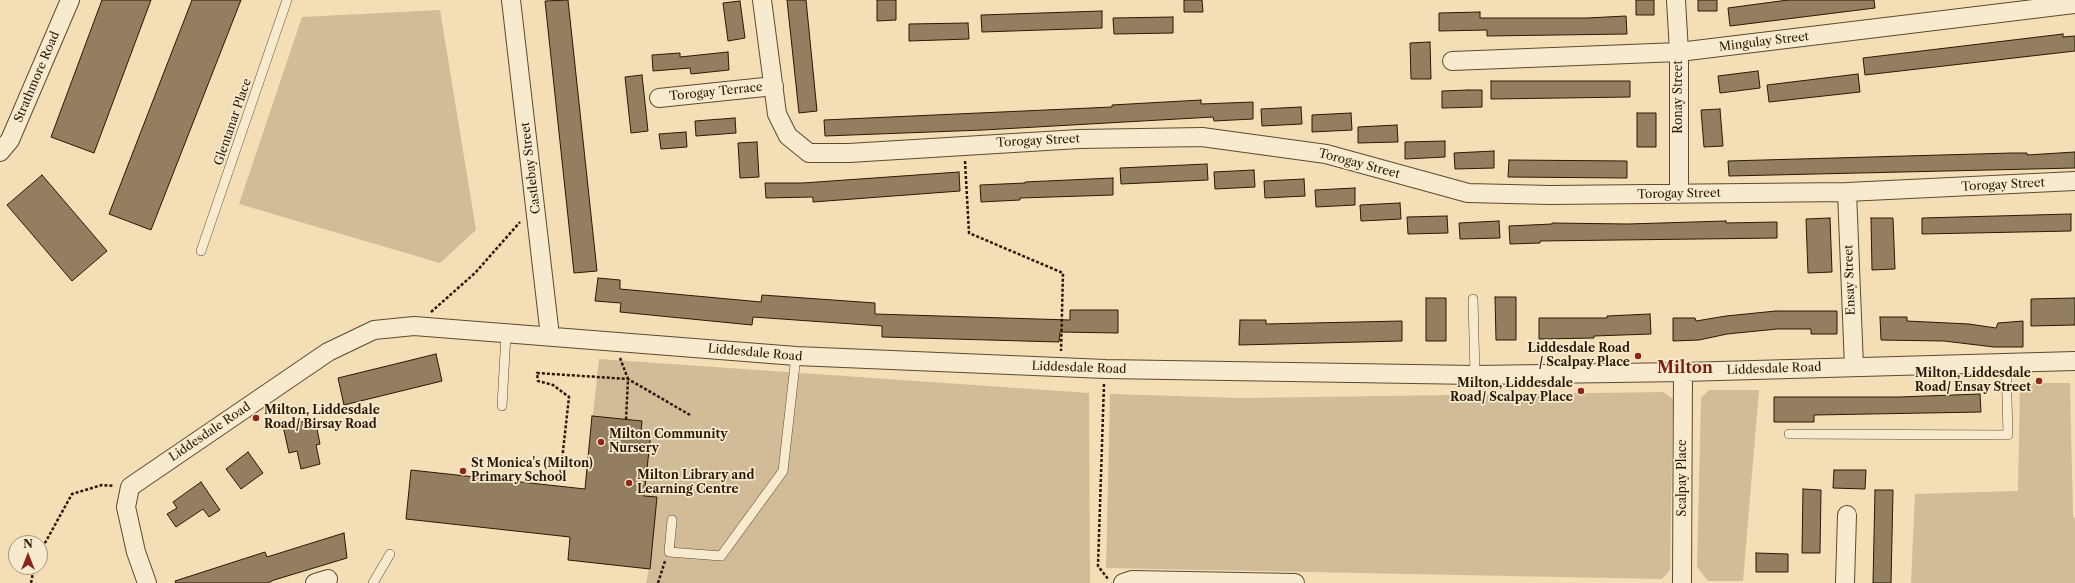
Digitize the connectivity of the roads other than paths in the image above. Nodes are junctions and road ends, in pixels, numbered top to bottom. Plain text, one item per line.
1 (70, 0) edge
2 (287, 0) edge
3 (511, 0) edge
4 (762, 0) edge
5 (1676, 0) edge
6 (2075, 4) edge
7 (1679, 52) junction
8 (1452, 61) dead end
9 (774, 86) junction
10 (659, 98) dead end
11 (0, 152) edge
12 (2075, 181) edge
13 (1847, 192) junction
14 (1679, 194) junction
15 (201, 251) dead end
16 (1473, 300) dead end
17 (506, 334) junction
18 (550, 336) junction
19 (796, 356) junction
20 (2075, 362) edge
21 (2006, 363) junction
22 (1854, 367) junction
23 (1683, 372) junction
24 (1475, 375) junction
25 (502, 406) dead end
26 (1789, 434) dead end
27 (1847, 515) dead end
28 (672, 520) dead end
29 (390, 554) dead end
30 (147, 583) edge
31 (373, 583) edge
32 (1123, 583) edge
33 (1295, 583) edge
34 (1682, 583) edge
35 (1844, 583) edge

1 - 11 street, Strathmore Road
2 - 15 lane, Glentanar Place
3 - 18 street, Castlebay Street
4 - 9 street, Torogay Street
5 - 7 street, Ronay Street
6 - 7 street, Mingulay Street
7 - 8 street, Mingulay Street
7 - 14 street, Ronay Street
9 - 10 street, Torogay Terrace
9 - 14 street, Torogay Street
12 - 13 street, Torogay Street
13 - 14 street, Torogay Street
13 - 22 street, Ensay Street
16 - 24 lane
17 - 18 street, Liddesdale Road
17 - 25 lane
17 - 30 street, Liddesdale Road
18 - 19 street, Liddesdale Road
19 - 24 street, Liddesdale Road
19 - 28 lane
20 - 21 street, Liddesdale Road
21 - 22 street, Liddesdale Road
21 - 26 lane
22 - 23 street, Liddesdale Road
23 - 24 street, Liddesdale Road
23 - 34 street, Scalpay Place
27 - 35 street
29 - 31 lane
32 - 33 street

